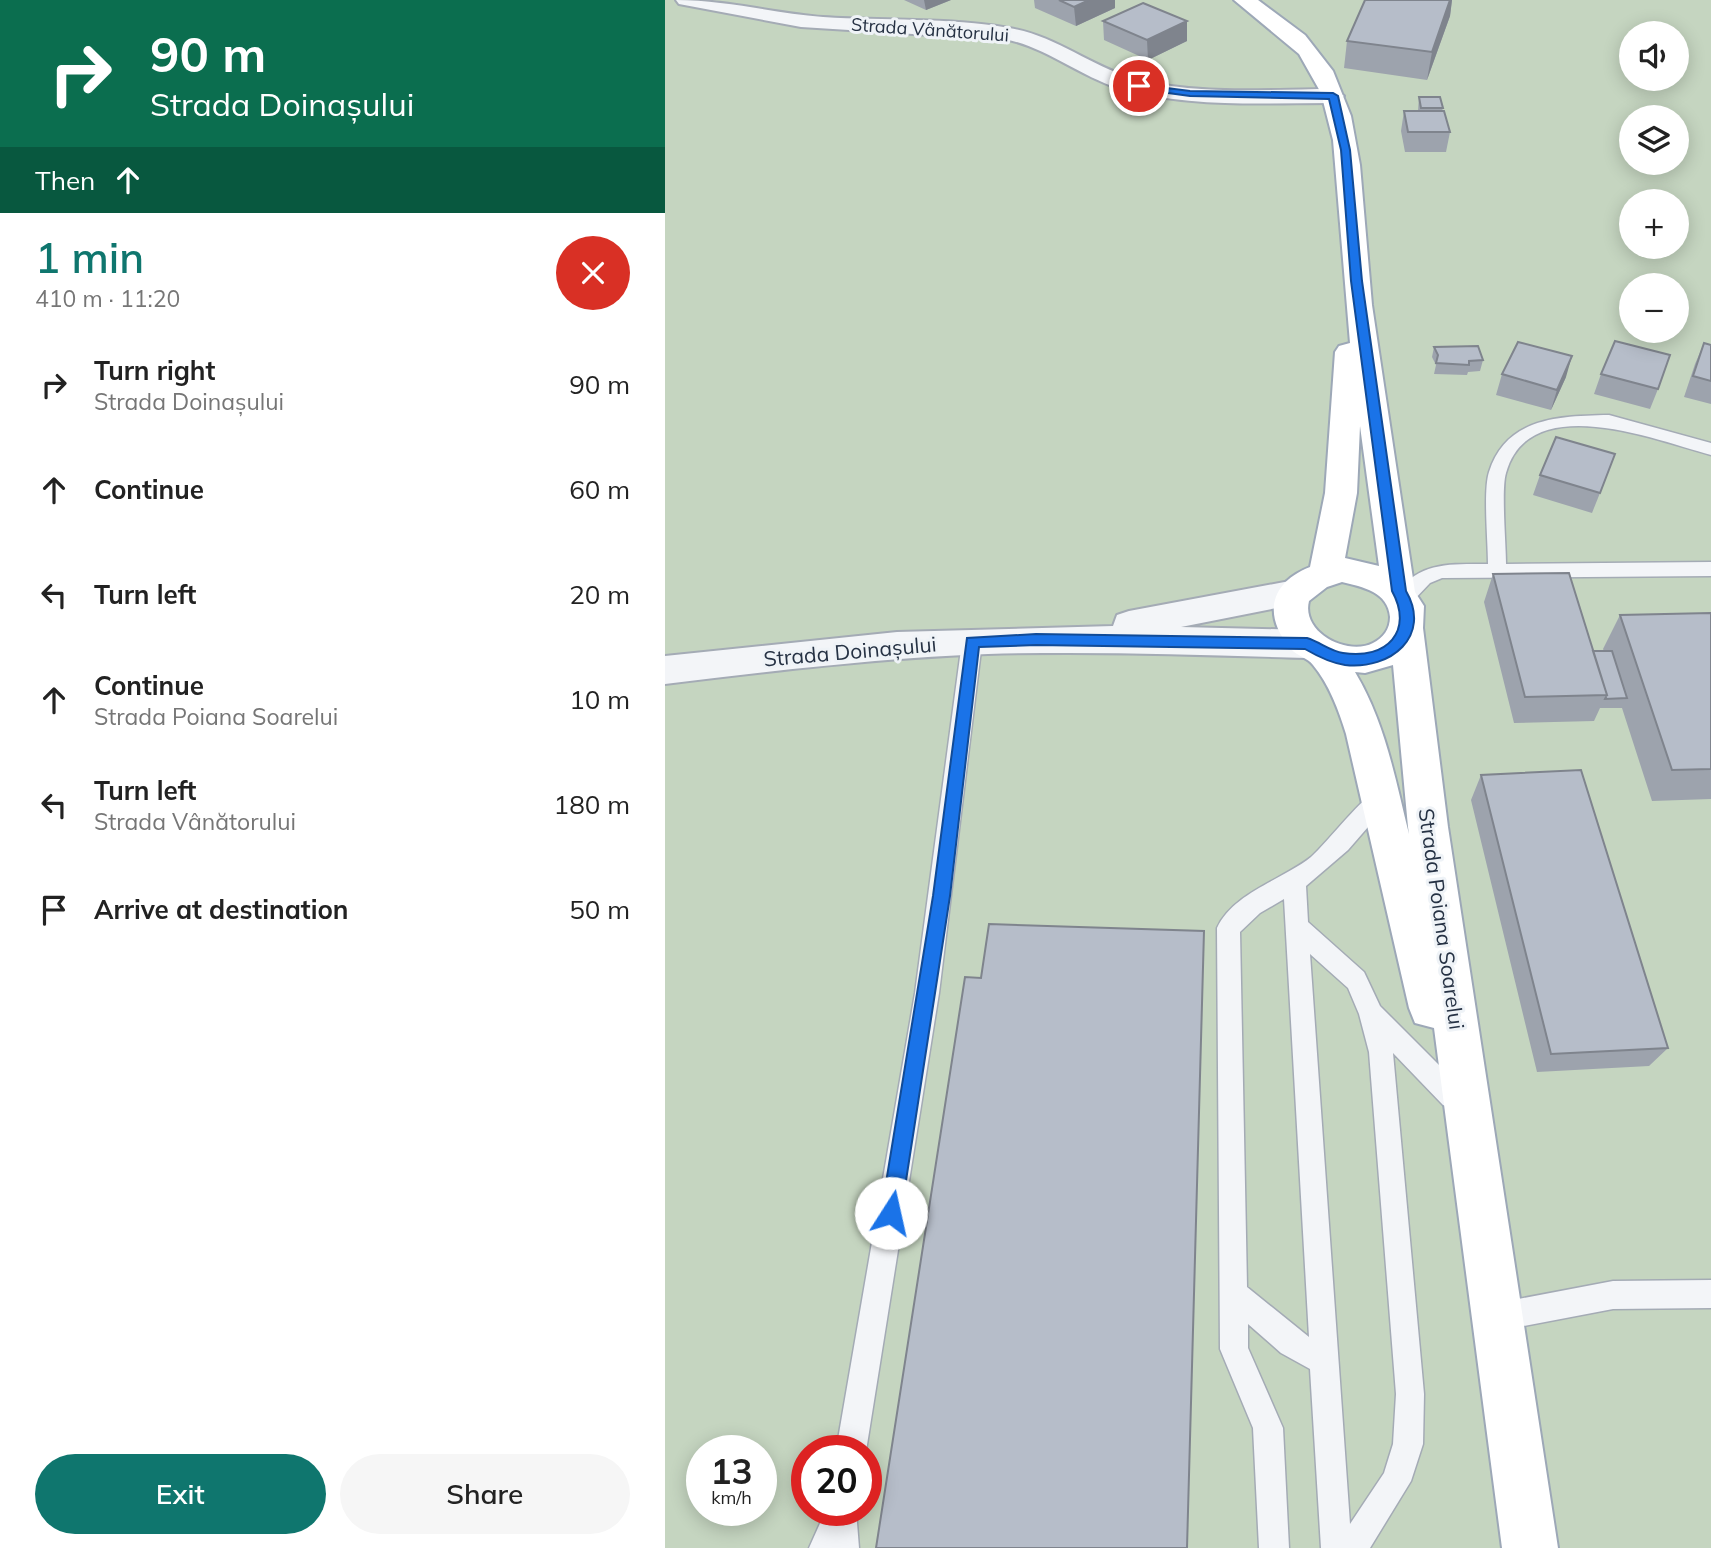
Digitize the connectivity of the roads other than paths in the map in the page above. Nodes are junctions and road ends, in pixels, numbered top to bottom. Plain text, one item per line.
1 (687, 0) edge
2 (1244, 0) edge
3 (1333, 96) junction
4 (1354, 260) junction
5 (1711, 449) edge
6 (1711, 569) edge
7 (1497, 571) junction
8 (1327, 573) junction
9 (1295, 593) junction
10 (1403, 606) junction
11 (1036, 640) junction
12 (972, 642) junction
13 (1316, 649) junction
14 (665, 670) edge
15 (1380, 798) junction
16 (1294, 881) junction
17 (1297, 927) junction
18 (1371, 1014) junction
19 (1452, 1096) junction
20 (1480, 1208) junction
21 (1233, 1293) junction
22 (1711, 1294) edge
23 (1497, 1317) junction
24 (1326, 1362) junction
25 (854, 1435) edge
26 (834, 1526) edge
27 (842, 1526) edge
28 (824, 1548) edge
29 (844, 1548) edge
30 (1274, 1548) edge
31 (1336, 1548) edge
32 (1352, 1548) edge
33 (1530, 1548) edge

1 - 3 street, Strada Vânătorului
2 - 3 main road, Strada Poiana Soarelui
3 - 4 main road, Strada Poiana Soarelui
4 - 8 main road, Strada Poiana Soarelui
4 - 10 main road, Strada Poiana Soarelui
5 - 7 lane
6 - 7 lane
7 - 10 lane
8 - 9 main road
8 - 10 main road
9 - 11 street, Strada Doinașului
9 - 13 main road
10 - 13 main road
10 - 20 main road, Strada Poiana Soarelui
11 - 12 street, Strada Doinașului
11 - 13 street, Strada Doinașului
12 - 14 street, Strada Doinașului
12 - 25 lane
13 - 15 main road, Strada Poiana Soarelui
15 - 16 lane
15 - 19 main road, Strada Poiana Soarelui
16 - 17 lane
16 - 21 lane
17 - 18 lane
17 - 24 lane
18 - 19 lane
18 - 32 lane
19 - 20 main road, Strada Poiana Soarelui
20 - 23 main road, Strada Poiana Soarelui
21 - 24 lane
21 - 30 lane
22 - 23 lane
23 - 33 main road, Strada Poiana Soarelui
24 - 31 lane
26 - 28 lane
27 - 29 lane

